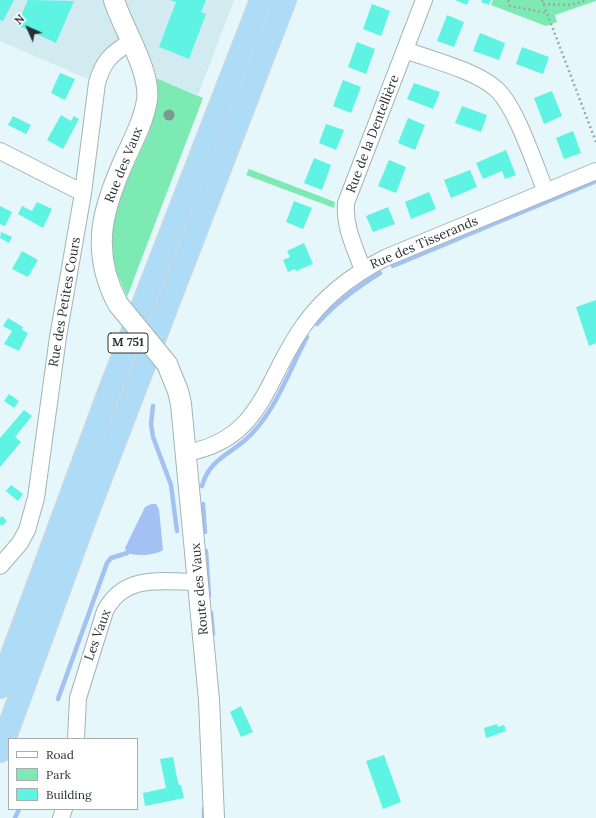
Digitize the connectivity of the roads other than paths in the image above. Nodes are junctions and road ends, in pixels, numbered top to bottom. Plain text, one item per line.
1 (114, 0) edge
2 (261, 0) edge
3 (284, 0) edge
4 (424, 0) edge
5 (131, 42) junction
6 (405, 50) junction
7 (0, 151) edge
8 (596, 171) edge
9 (546, 192) junction
10 (83, 194) junction
11 (362, 270) junction
12 (167, 364) joint
13 (186, 453) junction
14 (0, 566) edge
15 (199, 582) junction
16 (0, 687) edge
17 (76, 738) edge
18 (0, 751) edge
19 (214, 818) edge

1 - 5 street, Rue des Vaux
2 - 16 highway, M 751
3 - 18 highway, M 751
4 - 6 street, Rue de la Dentellière
5 - 10 street, Rue des Petites Cours
5 - 12 street, Rue des Vaux, bridge
6 - 9 street
6 - 11 street, Rue de la Dentellière
7 - 10 street
8 - 9 street, Rue des Tisserands
9 - 11 street, Rue des Tisserands
10 - 14 street, Rue des Petites Cours
11 - 13 street, Rue des Tisserands
12 - 13 street, Route des Vaux
13 - 15 street, Route des Vaux
15 - 17 street, Les Vaux
15 - 19 street, Route des Vaux

